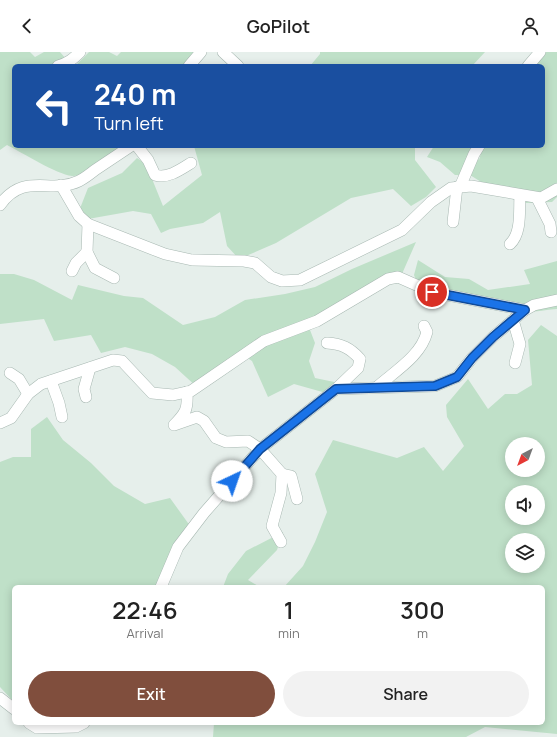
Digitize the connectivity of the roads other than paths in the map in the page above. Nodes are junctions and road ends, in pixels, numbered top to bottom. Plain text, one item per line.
1 (80, 52) edge
2 (201, 52) edge
3 (223, 52) edge
4 (536, 54) edge
5 (66, 64) edge
6 (191, 64) edge
7 (236, 64) edge
8 (529, 64) edge
9 (128, 148) edge
10 (139, 148) edge
11 (478, 148) edge
12 (191, 163) dead end
13 (61, 185) junction
14 (458, 187) junction
15 (557, 189) edge
16 (520, 194) junction
17 (537, 198) junction
18 (0, 205) edge
19 (453, 222) dead end
20 (88, 224) junction
21 (551, 232) dead end
22 (510, 244) dead end
23 (87, 252) junction
24 (72, 271) dead end
25 (114, 278) dead end
26 (557, 300) edge
27 (525, 310) junction
28 (513, 320) junction
29 (424, 326) dead end
30 (327, 343) dead end
31 (514, 363) dead end
32 (90, 368) junction
33 (10, 373) dead end
34 (51, 381) junction
35 (377, 387) junction
36 (336, 389) junction
37 (187, 392) junction
38 (28, 394) junction
39 (86, 397) dead end
40 (62, 417) dead end
41 (0, 423) edge
42 (260, 449) junction
43 (282, 474) junction
44 (297, 499) dead end
45 (281, 542) dead end
46 (162, 585) edge
47 (0, 698) edge
48 (12, 707) edge
49 (32, 725) edge
50 (80, 725) edge

1 - 5 street
2 - 6 street
3 - 7 street
4 - 8 street
9 - 13 street
10 - 12 street
11 - 14 street
13 - 18 street
13 - 20 street
14 - 16 street
14 - 19 street
14 - 20 street
15 - 17 street
16 - 17 street
16 - 22 street
17 - 21 street
20 - 23 street
23 - 24 street
23 - 25 street
26 - 27 street
27 - 28 street
27 - 37 street
28 - 31 street
28 - 35 street
29 - 35 street
30 - 36 street
32 - 34 street
32 - 37 street
32 - 39 street
33 - 38 street
34 - 38 street
34 - 40 street
35 - 36 street
36 - 42 street
37 - 42 street
38 - 41 street
42 - 43 street
42 - 46 street
43 - 44 street
43 - 45 street
47 - 48 street
49 - 50 street

